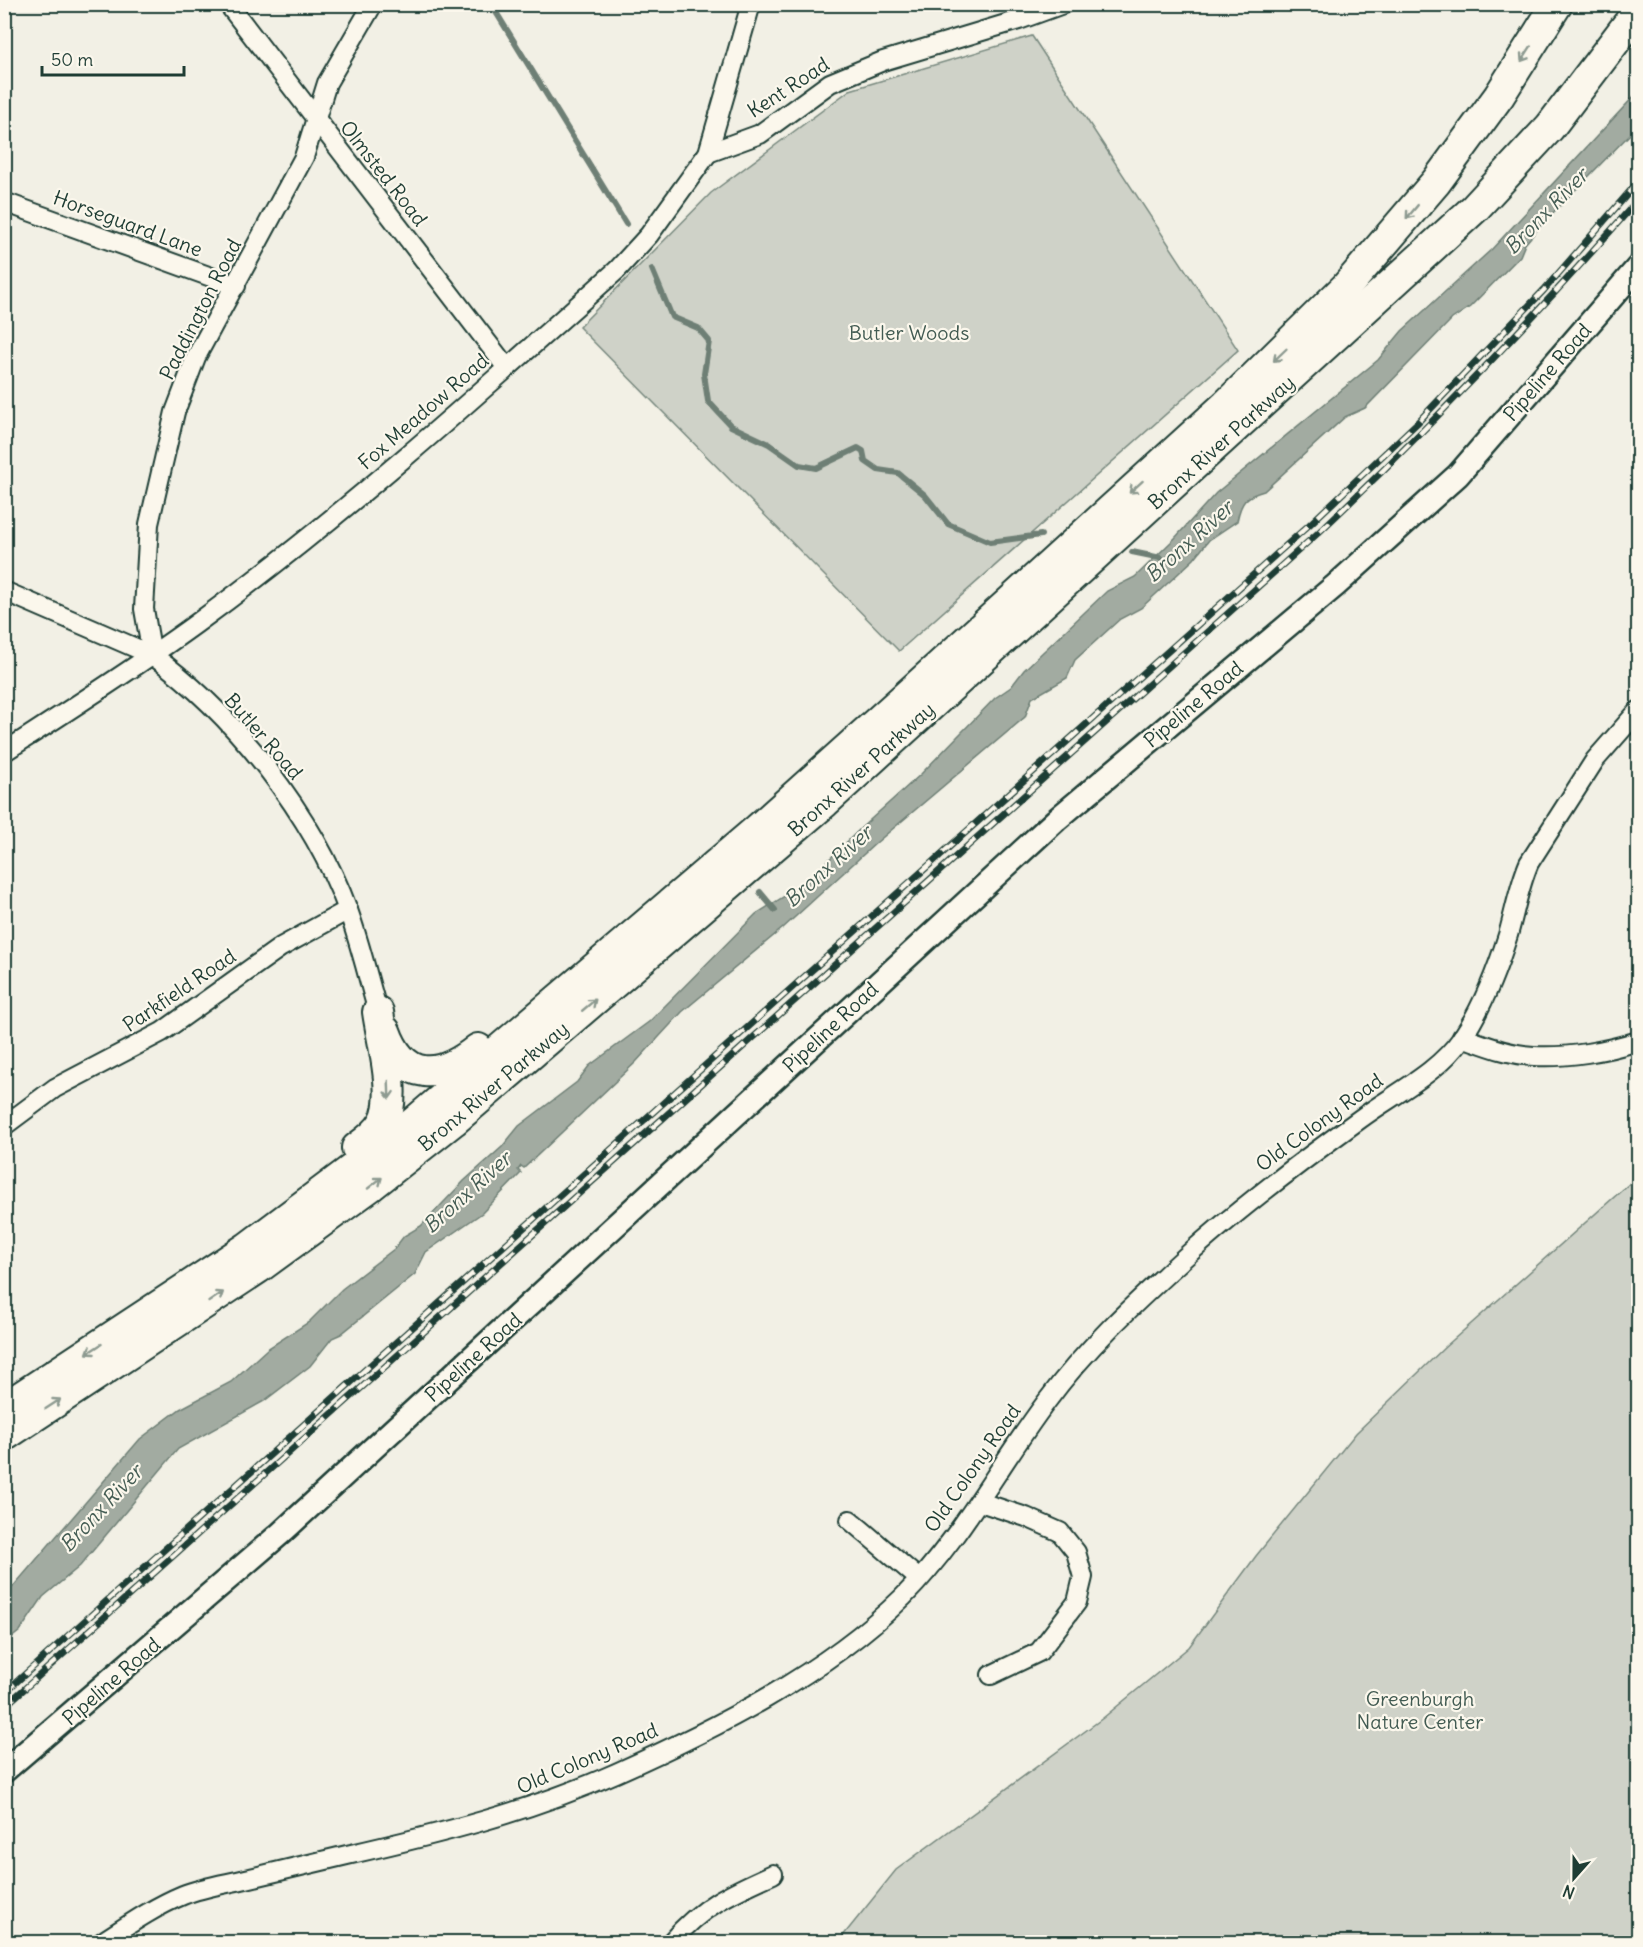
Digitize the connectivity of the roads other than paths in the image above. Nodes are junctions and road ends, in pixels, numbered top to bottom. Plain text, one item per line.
1 (228, 4) edge
2 (373, 4) edge
3 (751, 4) edge
4 (1063, 4) edge
5 (1557, 4) edge
6 (1638, 11) edge
7 (314, 119) junction
8 (708, 153) junction
9 (4, 202) edge
10 (1638, 267) edge
11 (236, 286) junction
12 (507, 368) junction
13 (4, 591) edge
14 (152, 655) junction
15 (1638, 711) edge
16 (4, 752) edge
17 (348, 910) junction
18 (595, 969) junction
19 (378, 1011) junction
20 (1462, 1037) junction
21 (1638, 1041) edge
22 (4, 1126) edge
23 (128, 1326) junction
24 (4, 1408) edge
25 (4, 1436) edge
26 (980, 1502) junction
27 (850, 1520) dead end
28 (919, 1579) junction
29 (992, 1675) dead end
30 (4, 1772) edge
31 (773, 1874) dead end
32 (127, 1935) edge
33 (102, 1942) edge
34 (671, 1942) edge

1 - 7 street, Olmsted Road
2 - 7 street, Paddington Road
3 - 8 street, Fox Meadow Road
4 - 8 street, Kent Road
5 -> 18 highway, Bronx River Parkway
25 -> 6 highway, Bronx River Parkway
7 - 11 street, Paddington Road
7 - 12 street, Olmsted Road
8 - 12 street, Fox Meadow Road
9 - 11 street, Horseguard Lane
10 - 30 street, Pipeline Road
11 - 14 street, Paddington Road
12 - 14 street, Fox Meadow Road
13 - 14 street, Butler Road
14 - 16 street, Fox Meadow Road
14 - 17 street, Butler Road
15 - 20 street, Old Colony Road
17 - 19 street, Butler Road
17 - 22 street, Parkfield Road
18 - 19 highway
18 - 23 highway, Bronx River Parkway
19 -> 23 highway
20 - 21 street
20 - 26 street, Old Colony Road
23 -> 24 highway, Bronx River Parkway
26 - 28 street, Old Colony Road
26 - 29 street
27 - 28 street
28 - 32 street, Old Colony Road
31 - 34 street
32 - 33 street, Old Colony Road

